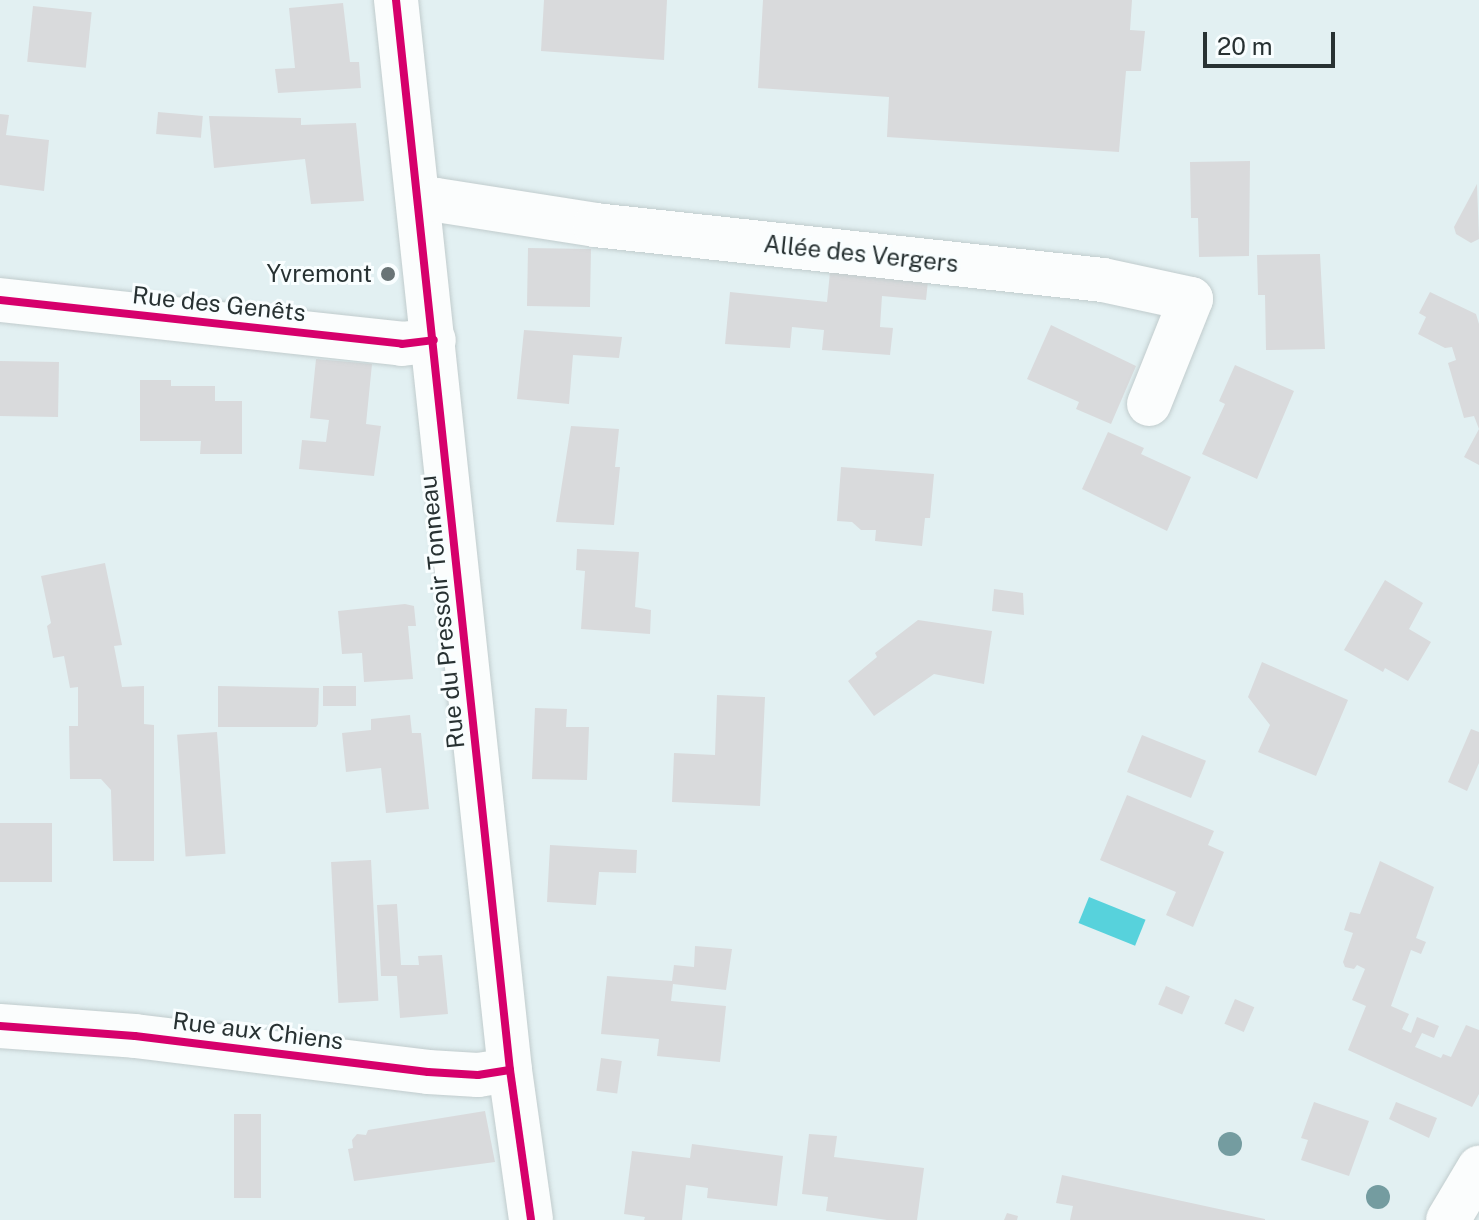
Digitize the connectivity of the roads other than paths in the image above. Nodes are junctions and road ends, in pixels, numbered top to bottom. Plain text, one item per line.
1 (396, 0) edge
2 (418, 202) junction
3 (0, 300) edge
4 (434, 340) junction
5 (1149, 404) dead end
6 (0, 1026) edge
7 (510, 1070) junction
8 (1479, 1168) edge
9 (531, 1220) edge
10 (1448, 1220) edge

1 - 2 street, Rue du Pressoir Tonneau
2 - 4 street, Rue du Pressoir Tonneau
2 - 5 street, Allée des Vergers
3 - 4 street, Rue des Genêts
4 - 7 street, Rue du Pressoir Tonneau
6 - 7 street, Rue aux Chiens
7 - 9 street, Rue du Pressoir Tonneau
8 - 10 street

